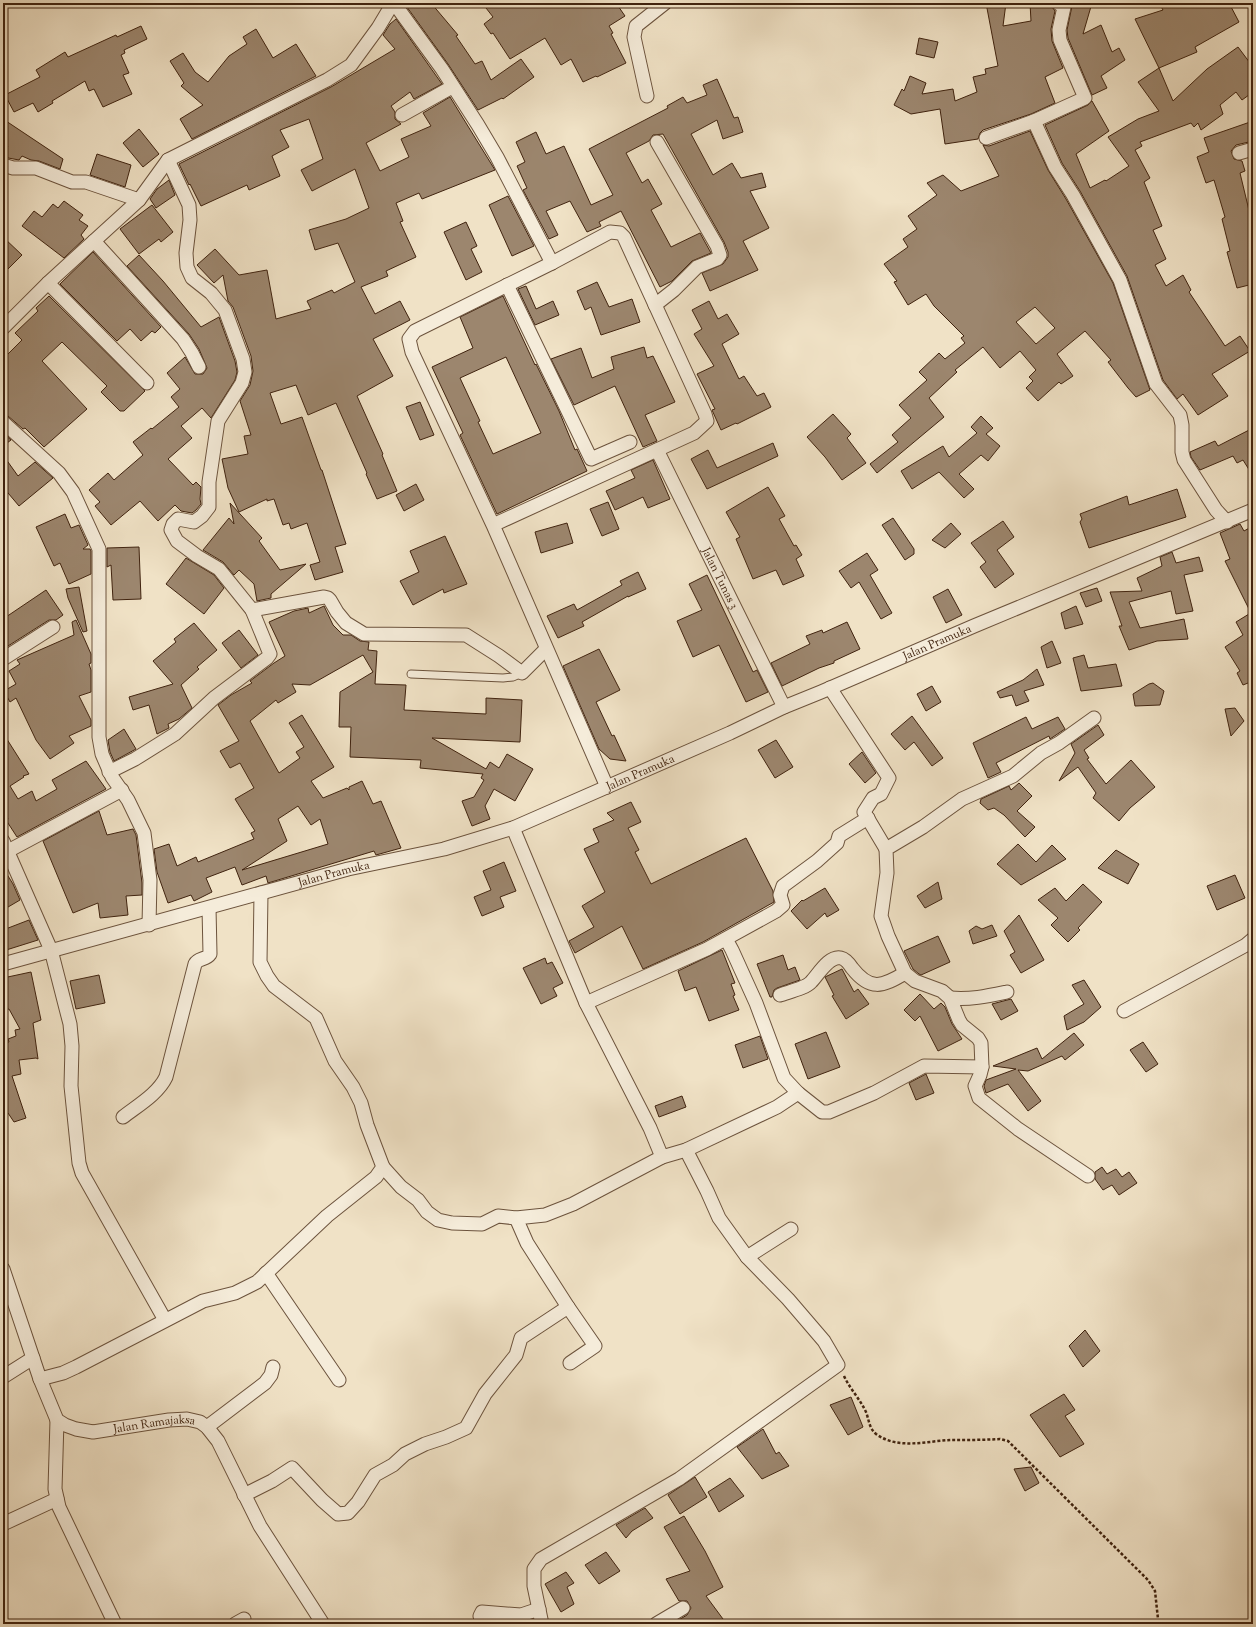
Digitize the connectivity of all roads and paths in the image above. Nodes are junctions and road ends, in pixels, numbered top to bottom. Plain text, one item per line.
1 (393, 3) edge
2 (665, 3) edge
3 (1064, 4) edge
4 (452, 87) junction
5 (647, 96) dead end
6 (402, 115) dead end
7 (1034, 121) junction
8 (986, 138) dead end
9 (657, 142) dead end
10 (1253, 149) edge
11 (1239, 153) dead end
12 (168, 160) junction
13 (3, 165) edge
14 (139, 200) junction
15 (94, 241) junction
16 (552, 264) junction
17 (48, 283) junction
18 (507, 285) junction
19 (655, 305) junction
20 (3, 328) edge
21 (199, 367) dead end
22 (147, 383) dead end
23 (3, 422) edge
24 (630, 442) dead end
25 (658, 450) junction
26 (1253, 510) edge
27 (1227, 522) junction
28 (493, 525) junction
29 (252, 610) junction
30 (53, 627) dead end
31 (546, 649) junction
32 (3, 658) edge
33 (522, 673) junction
34 (411, 674) dead end
35 (830, 688) junction
36 (784, 707) junction
37 (1094, 718) dead end
38 (109, 772) junction
39 (607, 787) junction
40 (122, 790) junction
41 (868, 818) junction
42 (512, 828) junction
43 (6, 846) edge
44 (886, 849) junction
45 (261, 893) junction
46 (209, 908) junction
47 (149, 924) junction
48 (726, 939) junction
49 (1253, 939) edge
50 (51, 950) junction
51 (3, 964) edge
52 (905, 973) junction
53 (1007, 992) dead end
54 (780, 995) dead end
55 (950, 998) junction
56 (586, 1003) junction
57 (1124, 1011) dead end
58 (982, 1067) junction
59 (798, 1093) junction
60 (123, 1117) dead end
61 (686, 1150) junction
62 (662, 1157) junction
63 (383, 1167) junction
64 (1088, 1176) dead end
65 (516, 1218) junction
66 (792, 1230) dead end
67 (747, 1257) junction
68 (3, 1269) edge
69 (266, 1273) junction
70 (568, 1307) junction
71 (164, 1320) junction
72 (33, 1358) junction
73 (570, 1363) dead end
74 (838, 1365) junction
75 (273, 1367) dead end
76 (3, 1377) edge
77 (40, 1379) junction
78 (339, 1380) dead end
79 (57, 1420) junction
80 (207, 1427) junction
81 (244, 1495) junction
82 (57, 1499) junction
83 (3, 1524) edge
84 (683, 1608) dead end
85 (539, 1609) junction
86 (112, 1623) edge
87 (323, 1624) edge
88 (482, 1624) edge
89 (542, 1624) edge
90 (656, 1624) edge
91 (1157, 1624) edge

1 - 4 street
1 - 12 street
2 - 5 street
3 - 7 street
4 - 6 street
4 - 16 street
7 - 8 street
7 - 27 street
9 - 19 street
10 - 11 street
12 - 14 street
12 - 29 street
13 - 14 street
14 - 15 street
15 - 17 street
15 - 21 street
16 - 18 street
16 - 19 street
17 - 20 street
17 - 22 street
18 - 24 street
18 - 28 street
19 - 25 street
23 - 38 street
25 - 28 street
25 - 36 street, Jalan Tunas 3
26 - 27 street, Jalan Pramuka
27 - 35 street, Jalan Pramuka
28 - 31 street
29 - 33 street
29 - 38 street
30 - 32 street
31 - 33 street
31 - 39 street
33 - 34 lane
35 - 36 street, Jalan Pramuka
35 - 41 street
36 - 39 street, Jalan Pramuka
37 - 44 street
38 - 40 street
39 - 42 street, Jalan Pramuka
40 - 43 street
40 - 47 street
41 - 44 street
41 - 48 street
42 - 45 street, Jalan Pramuka
42 - 56 street
43 - 50 street
44 - 52 street
45 - 46 street, Jalan Pramuka
45 - 63 street
46 - 47 street, Jalan Pramuka
46 - 60 street
47 - 50 street, Jalan Pramuka
48 - 56 street
48 - 59 street
49 - 57 street
50 - 51 street, Jalan Pramuka
50 - 71 street
52 - 54 street
52 - 55 street
53 - 55 street
55 - 58 street
56 - 62 street
58 - 59 street
58 - 64 street
59 - 61 street
61 - 62 street
61 - 67 street
62 - 65 street
63 - 65 street
63 - 69 street
65 - 70 street
66 - 67 street
67 - 74 street
68 - 72 street
69 - 71 street
69 - 78 street
70 - 73 street
70 - 81 street
71 - 77 street
72 - 76 street
72 - 77 street
74 - 85 street
74 - 91 path
75 - 80 street
77 - 79 street
79 - 80 street, Jalan Ramajaksa
79 - 82 street
80 - 81 street, Jalan Ramajaksa
81 - 87 street, Jalan Ramajaksa
82 - 83 street
82 - 86 street
84 - 90 street
85 - 88 street
85 - 89 street

